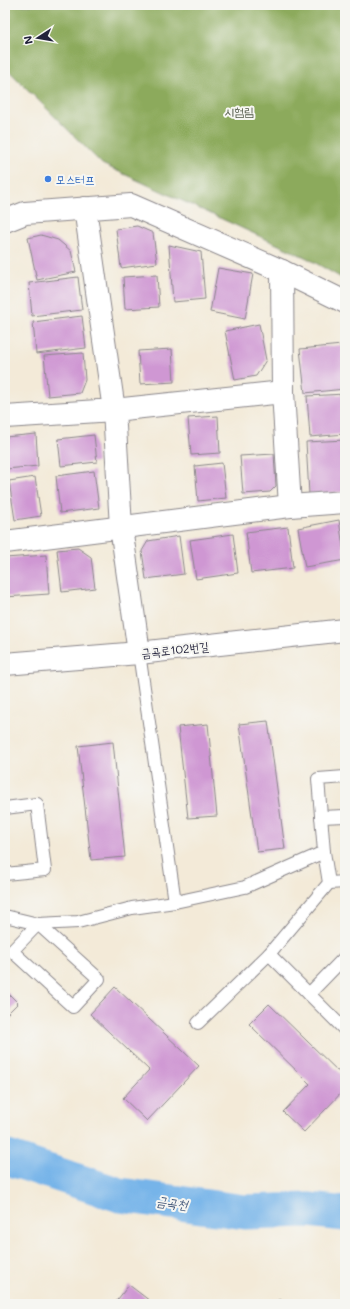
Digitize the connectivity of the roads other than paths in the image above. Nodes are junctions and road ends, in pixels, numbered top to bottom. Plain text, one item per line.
1 (85, 208) junction
2 (5, 221) edge
3 (282, 271) junction
4 (345, 302) edge
5 (283, 392) junction
6 (114, 410) junction
7 (5, 417) edge
8 (345, 502) edge
9 (290, 506) junction
10 (121, 527) junction
11 (5, 542) edge
12 (345, 630) edge
13 (139, 652) junction
14 (5, 664) edge
15 (345, 777) edge
16 (5, 808) edge
17 (345, 816) edge
18 (321, 817) junction
19 (324, 852) junction
20 (5, 874) edge
21 (345, 882) edge
22 (329, 883) junction
23 (175, 902) junction
24 (5, 913) edge
25 (38, 924) junction
26 (269, 954) junction
27 (345, 957) edge
28 (309, 994) junction
29 (198, 1023) dead end
30 (345, 1030) edge

1 - 2 street
1 - 3 street
1 - 6 street
3 - 4 street
3 - 5 street
5 - 6 street
5 - 9 street
6 - 7 street
6 - 10 street
8 - 9 street
9 - 10 street
10 - 11 street
10 - 13 street
12 - 13 street, 금곡로102번길
13 - 14 street, 금곡로102번길
13 - 23 lane
15 - 18 lane
16 - 20 lane
17 - 18 lane
18 - 19 lane
19 - 22 lane
19 - 23 lane
21 - 22 lane
22 - 26 lane
23 - 25 lane
24 - 25 lane
25 - 25 lane
26 - 28 lane
26 - 29 lane
27 - 28 lane
28 - 30 lane

